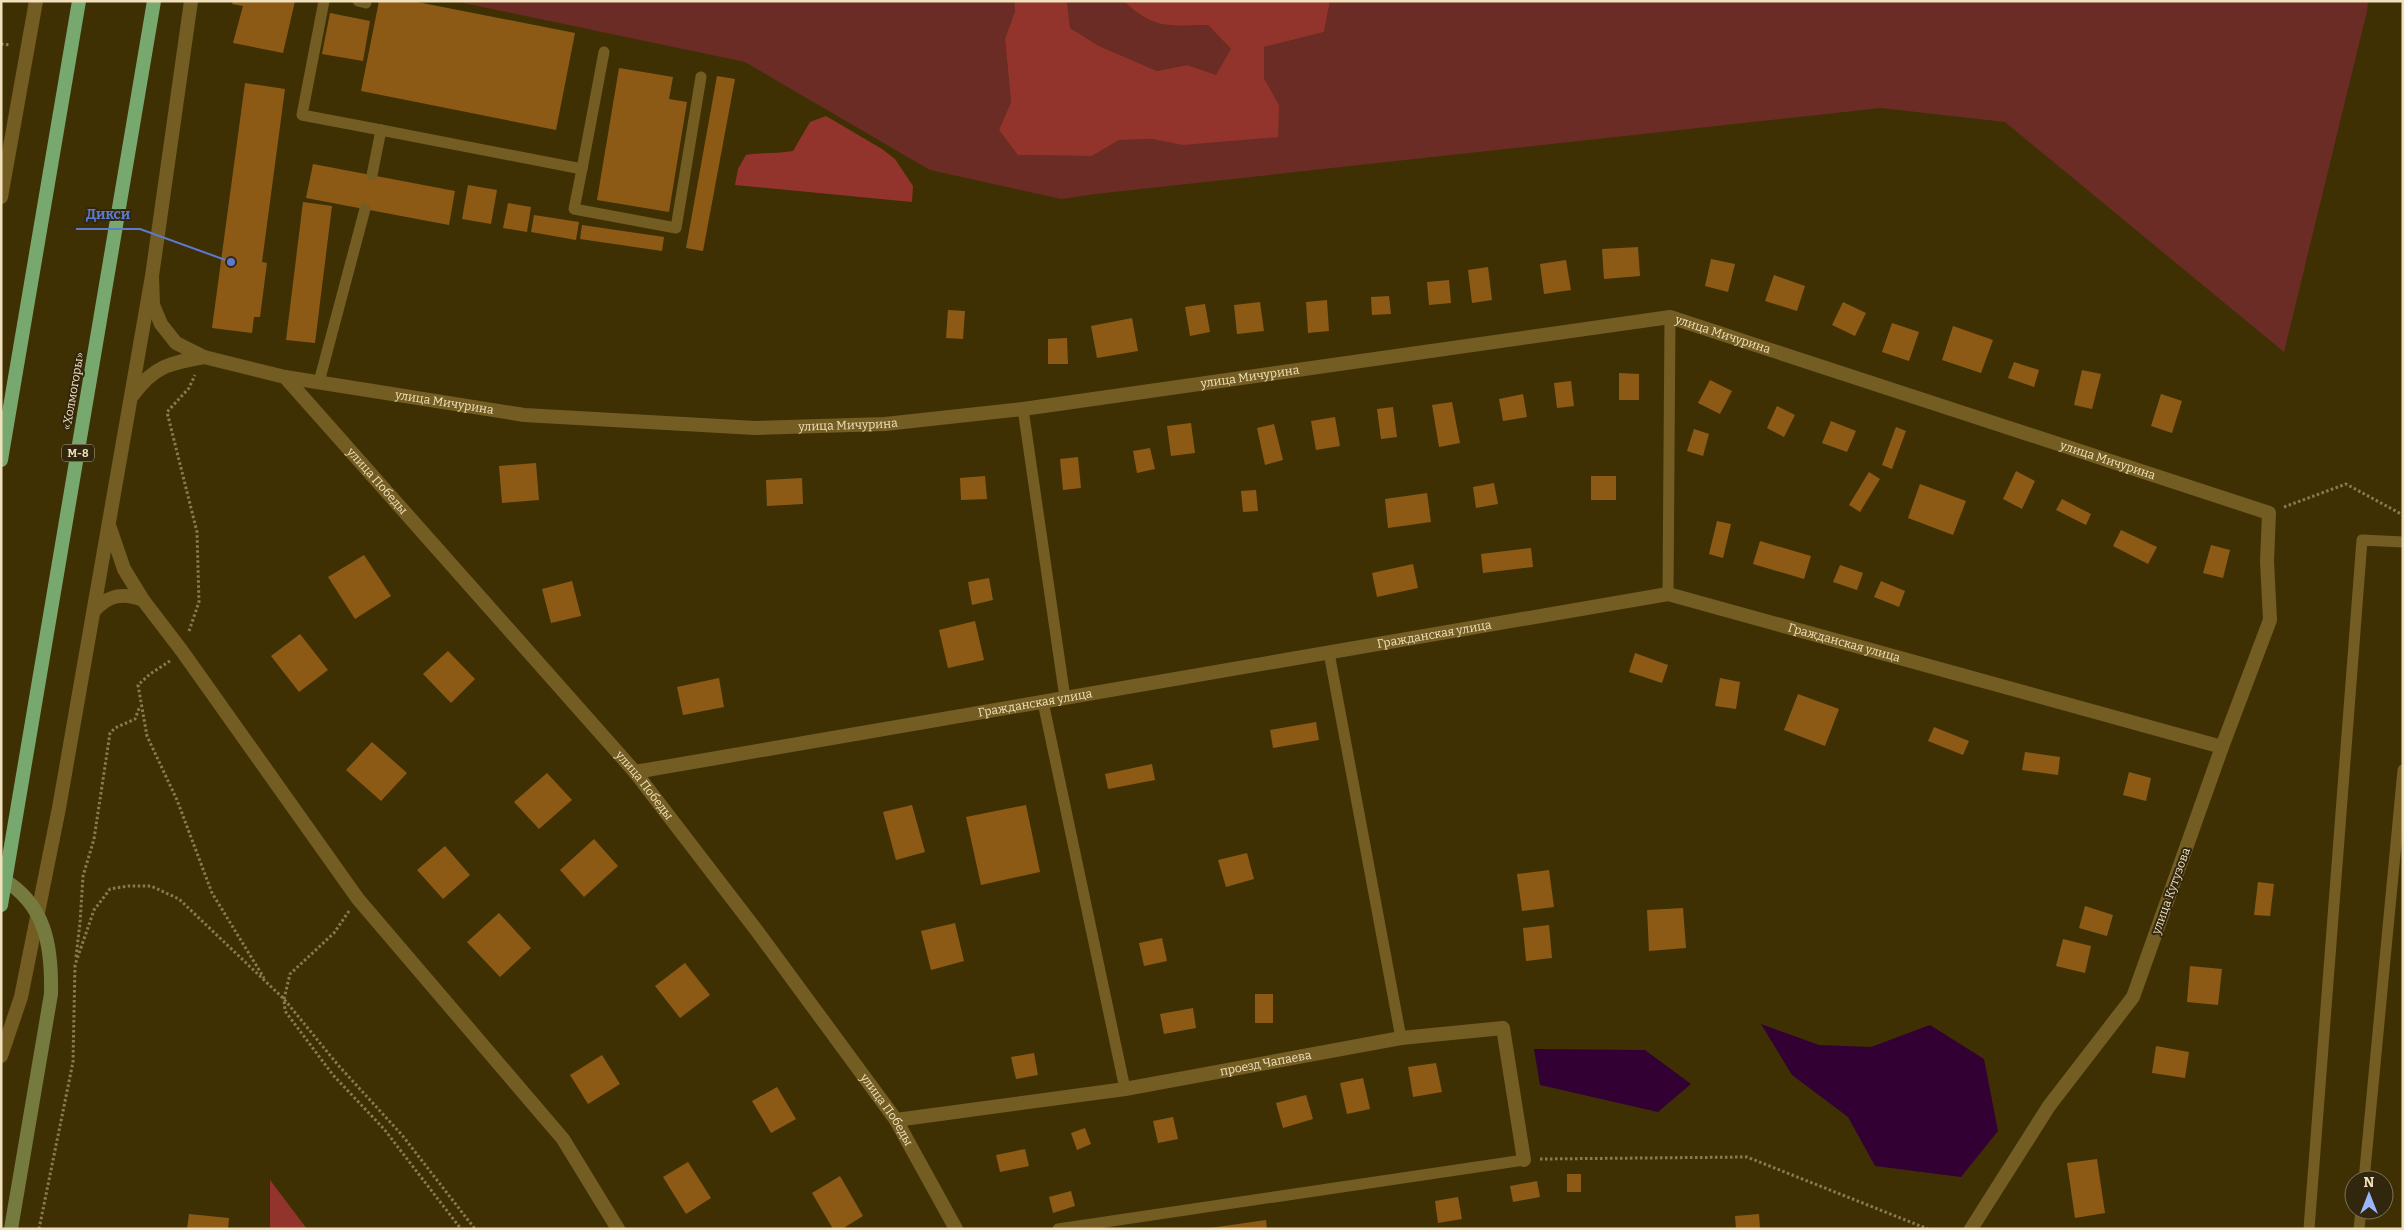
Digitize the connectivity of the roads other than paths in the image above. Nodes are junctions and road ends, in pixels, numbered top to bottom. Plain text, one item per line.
1 (36, 1) edge
2 (79, 1) edge
3 (154, 1) edge
4 (191, 1) edge
5 (324, 1) edge
6 (604, 52) dead end
7 (701, 77) dead end
8 (381, 130) junction
9 (582, 169) junction
10 (372, 175) dead end
11 (1, 197) edge
12 (366, 209) dead end
13 (152, 276) junction
14 (1670, 317) junction
15 (204, 356) junction
16 (285, 377) junction
17 (319, 382) junction
18 (130, 399) junction
19 (1023, 409) junction
20 (1, 460) edge
21 (2270, 513) joint
22 (108, 518) junction
23 (2403, 542) edge
24 (1668, 594) junction
25 (143, 600) junction
26 (94, 611) junction
27 (1329, 653) junction
28 (1065, 698) junction
29 (1043, 702) junction
30 (2222, 747) junction
31 (2403, 770) edge
32 (635, 772) junction
33 (1, 878) edge
34 (1, 905) edge
35 (1401, 1038) junction
36 (1, 1056) edge
37 (1125, 1089) junction
38 (896, 1120) junction
39 (1524, 1160) joint
40 (2365, 1170) edge
41 (11, 1229) edge
42 (618, 1229) edge
43 (956, 1229) edge
44 (1058, 1229) edge
45 (1971, 1229) edge
46 (2309, 1229) edge

1 - 11 street
2 - 20 highway
3 - 34 highway, «Холмогоры» / М-8
4 - 13 street
5 - 8 lane
6 - 9 lane
7 - 9 lane
8 - 9 lane
8 - 10 lane
12 - 17 lane
13 - 15 street, улица Мичурина
13 - 18 street
14 - 19 street, улица Мичурина
14 - 21 street, улица Мичурина
14 - 24 lane
15 - 16 street, улица Мичурина
15 - 18 street, улица Мичурина
16 - 17 street, улица Мичурина
16 - 32 street, улица Победы
17 - 19 street, улица Мичурина
18 - 22 street
19 - 28 lane
21 - 30 street, улица Кутузова
22 - 25 street
22 - 26 street
23 - 46 lane
24 - 27 street, Гражданская улица
24 - 30 street, Гражданская улица
25 - 26 street
25 - 42 street
26 - 36 street
27 - 28 street, Гражданская улица
27 - 35 lane
28 - 29 street, Гражданская улица
29 - 32 street, Гражданская улица
29 - 37 lane
30 - 45 street, улица Кутузова
31 - 40 lane
32 - 38 street, улица Победы
33 - 41 main road
35 - 37 street, проезд Чапаева
35 - 39 street, проезд Чапаева
37 - 38 street, проезд Чапаева
38 - 43 street, улица Победы
39 - 44 lane

